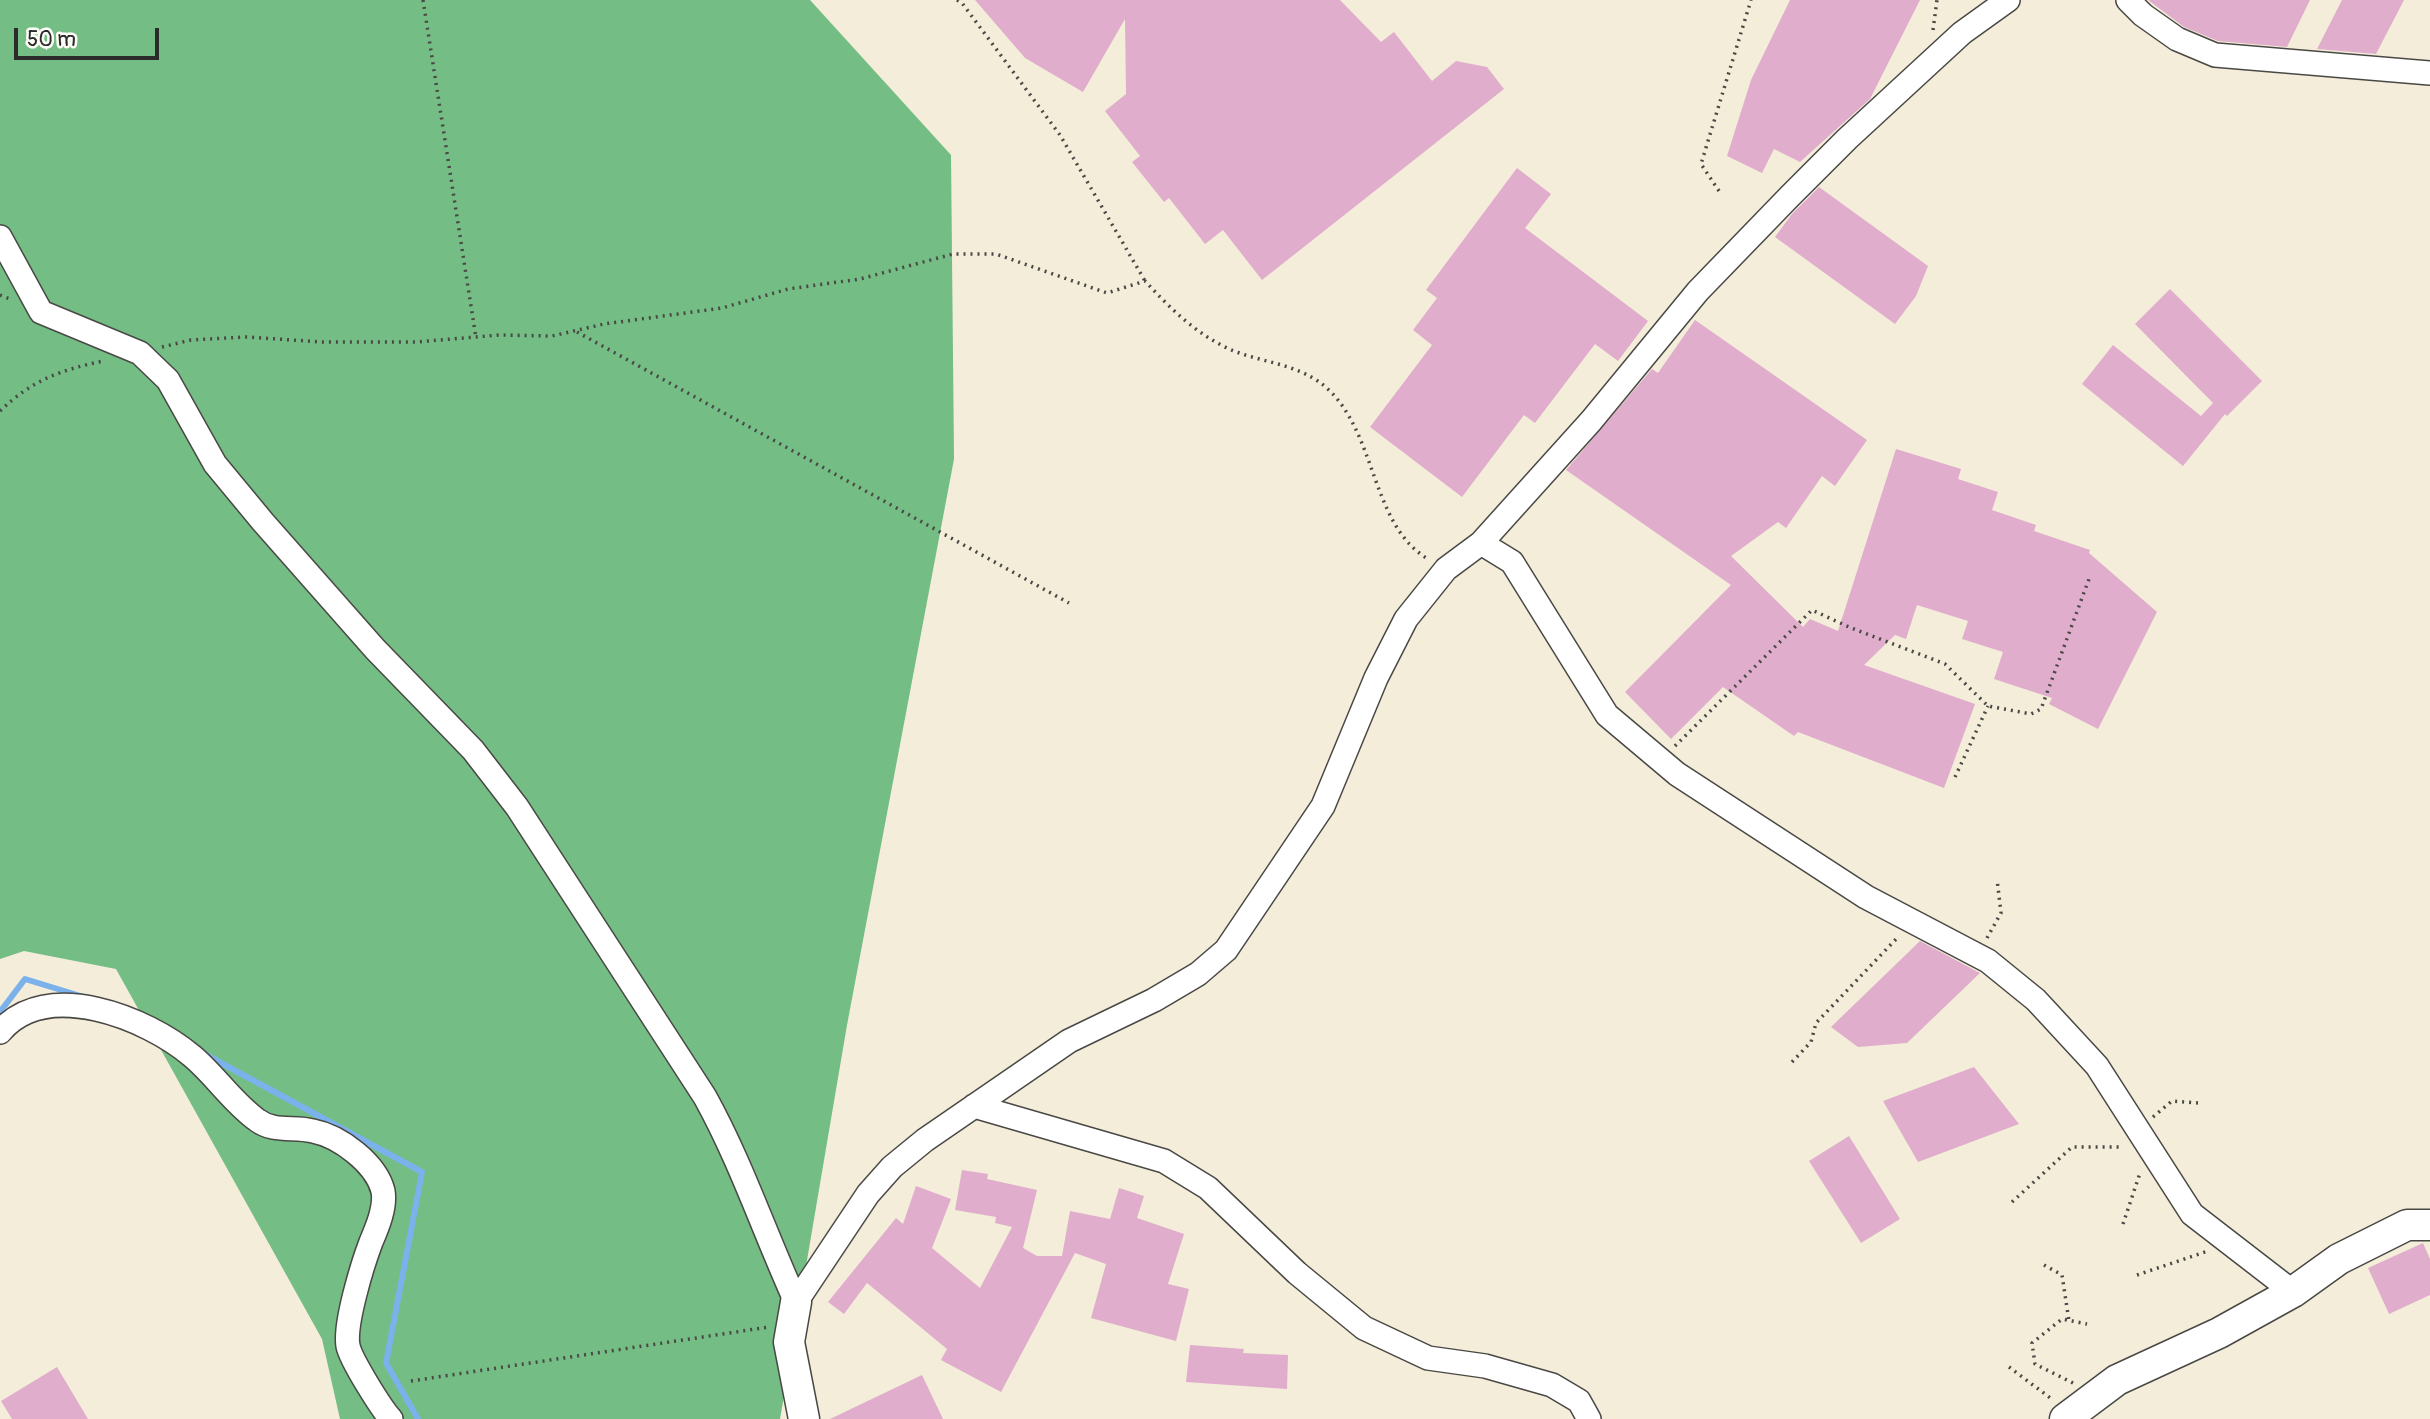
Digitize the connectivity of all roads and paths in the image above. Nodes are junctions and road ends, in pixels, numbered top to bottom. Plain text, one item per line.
1 (423, 0) edge
2 (957, 0) edge
3 (1751, 0) edge
4 (2008, 0) edge
5 (2128, 0) edge
6 (2430, 73) edge
7 (1719, 191) dead end
8 (0, 237) edge
9 (1145, 281) junction
10 (575, 331) junction
11 (475, 338) junction
12 (140, 353) junction
13 (0, 411) edge
14 (1481, 542) junction
15 (1446, 569) junction
16 (2089, 579) dead end
17 (1069, 603) dead end
18 (1988, 706) junction
19 (1661, 760) junction
20 (1955, 777) dead end
21 (1997, 879) dead end
22 (1913, 922) junction
23 (1978, 955) junction
24 (0, 1032) edge
25 (1792, 1062) dead end
26 (2198, 1102) dead end
27 (974, 1106) junction
28 (2144, 1139) junction
29 (2012, 1202) dead end
30 (2123, 1224) dead end
31 (2430, 1225) edge
32 (2230, 1243) junction
33 (2044, 1265) dead end
34 (2137, 1275) dead end
35 (2293, 1292) junction
36 (794, 1313) junction
37 (2069, 1321) junction
38 (2087, 1324) dead end
39 (2009, 1367) dead end
40 (411, 1381) dead end
41 (2096, 1395) junction
42 (2068, 1416) edge
43 (391, 1419) edge
44 (804, 1419) edge
45 (1589, 1419) edge

1 - 11 path
2 - 9 path
3 - 7 path
4 - 14 street
5 - 6 street
8 - 12 street
9 - 10 path
9 - 15 path
10 - 11 path
10 - 17 path
11 - 12 path
12 - 13 path
12 - 36 street
14 - 15 street
14 - 19 street
15 - 27 street
16 - 18 path
18 - 19 path
18 - 20 path
19 - 22 street
21 - 23 path
22 - 23 street
22 - 25 path
23 - 28 street
24 - 43 street
26 - 28 path
27 - 36 street
27 - 45 street
28 - 29 path
28 - 30 path
28 - 32 street
31 - 35 street
32 - 34 path
32 - 35 street
33 - 37 path
35 - 41 street
36 - 40 path
36 - 44 street
37 - 38 path
37 - 41 path
39 - 42 path
41 - 42 street

